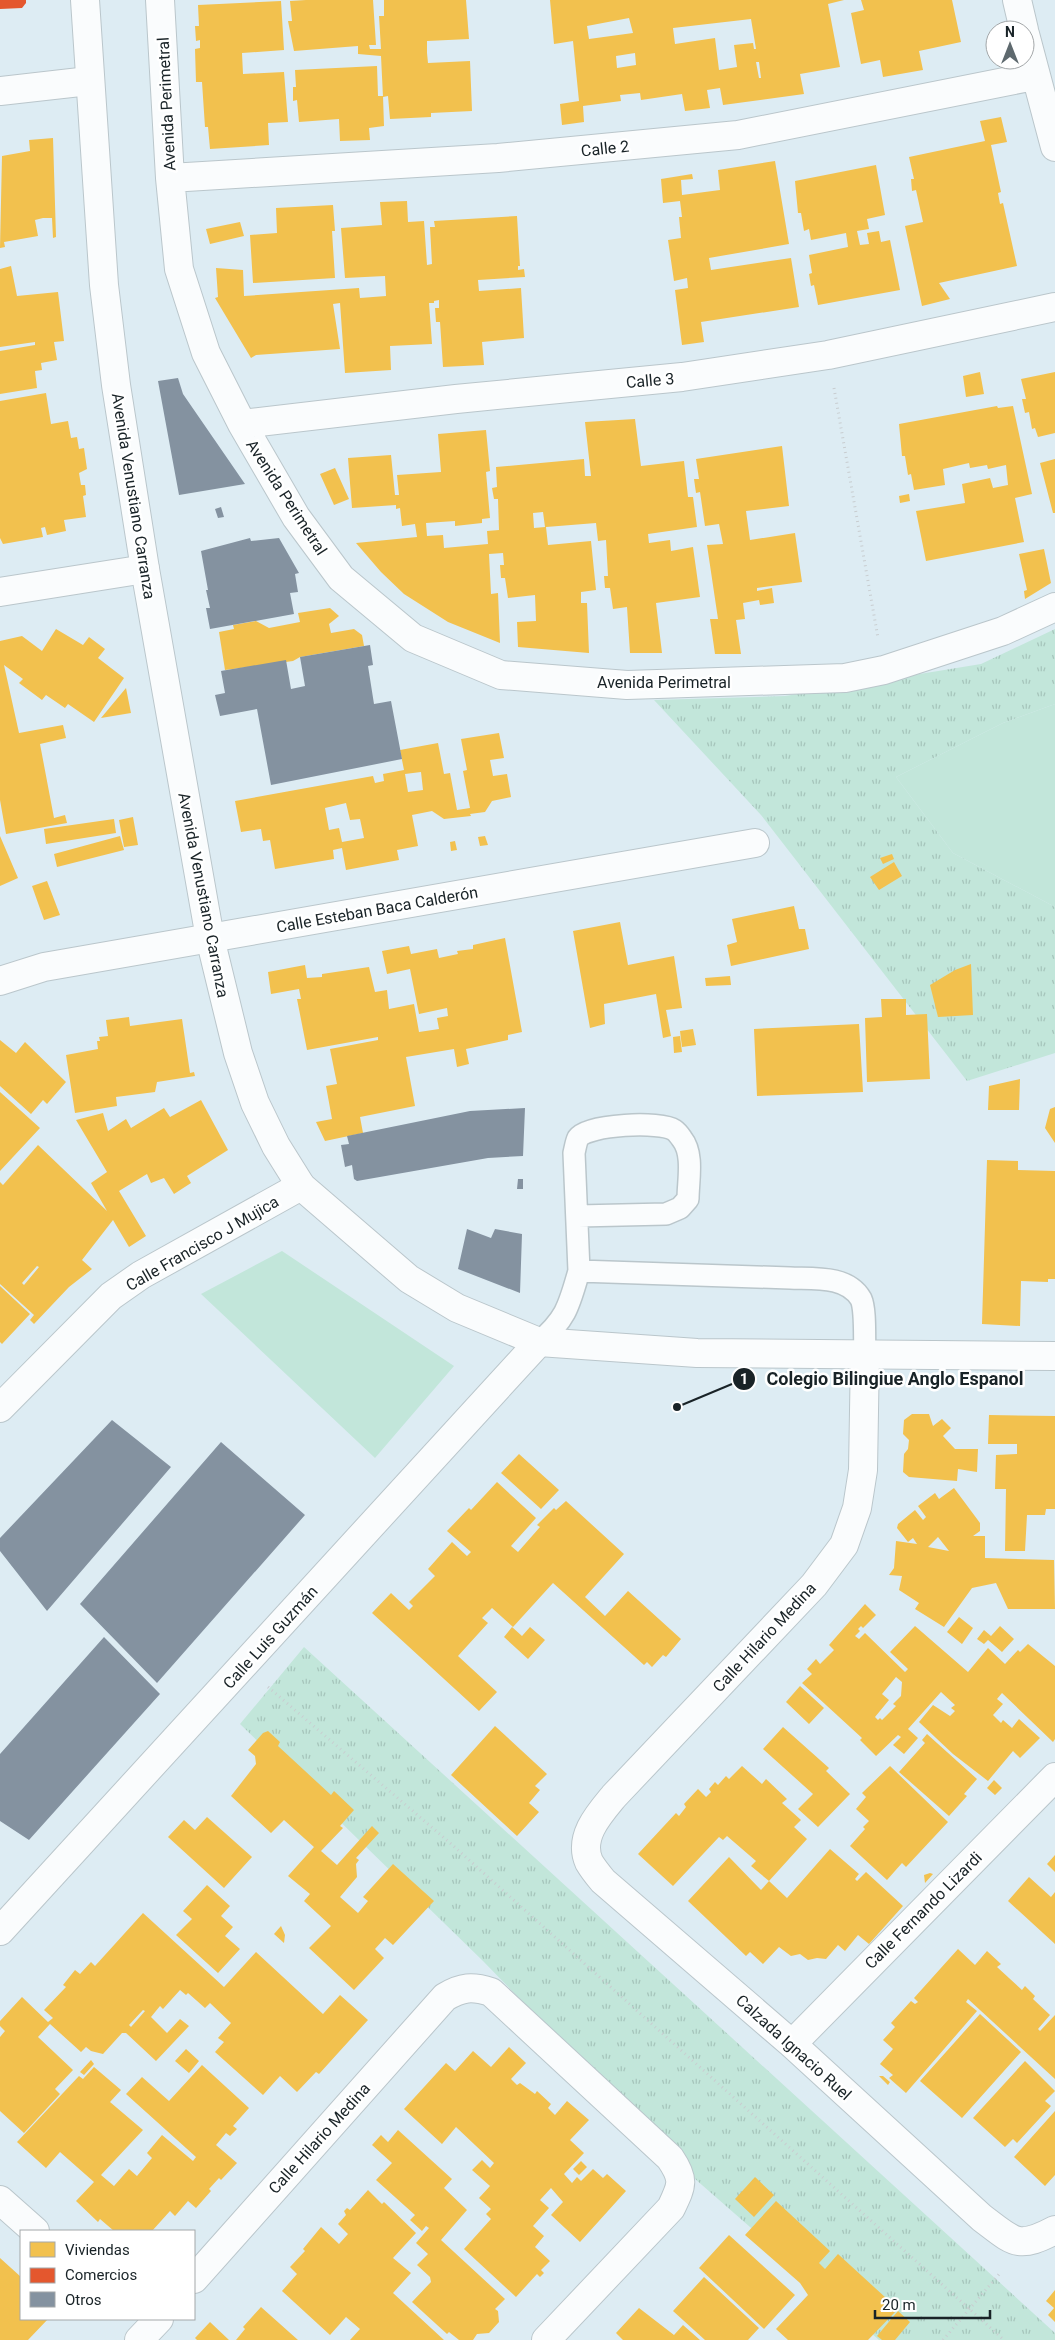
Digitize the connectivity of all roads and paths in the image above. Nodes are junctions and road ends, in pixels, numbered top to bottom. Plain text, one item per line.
1 (85, 0) edge
2 (160, 0) edge
3 (1017, 0) edge
4 (1022, 20) edge
5 (1033, 70) edge
6 (1034, 76) junction
7 (89, 81) junction
8 (0, 92) edge
9 (1055, 147) edge
10 (170, 178) junction
11 (1055, 307) edge
12 (828, 355) junction
13 (242, 424) junction
14 (145, 569) junction
15 (0, 592) edge
16 (1055, 607) edge
17 (884, 670) junction
18 (755, 843) dead end
19 (210, 938) junction
20 (0, 981) edge
21 (301, 1186) junction
22 (578, 1216) junction
23 (579, 1271) junction
24 (539, 1342) junction
25 (865, 1353) junction
26 (1055, 1356) edge
27 (0, 1408) edge
28 (243, 1666) junction
29 (1055, 1777) edge
30 (603, 1881) joint
31 (0, 1931) edge
32 (792, 2044) junction
33 (0, 2200) edge
34 (34, 2230) edge
35 (1055, 2230) edge
36 (1025, 2241) junction
37 (195, 2279) edge
38 (970, 2310) junction
39 (546, 2340) edge
40 (943, 2340) edge
41 (1004, 2340) edge

1 - 7 street, Avenida Venustiano Carranza
2 - 10 street, Avenida Perimetral
3 - 4 street
5 - 6 street
6 - 9 street
6 - 10 street, Calle 2
7 - 8 street
7 - 14 street, Avenida Venustiano Carranza
10 - 13 street, Avenida Perimetral
11 - 12 street, Calle 3
12 - 13 street, Calle 3
12 - 17 path
13 - 17 street, Avenida Perimetral
14 - 15 street
14 - 19 street, Avenida Venustiano Carranza
16 - 17 street, Avenida Perimetral
18 - 19 street, Calle Esteban Baca Calderón
19 - 20 street, Calle Esteban Baca Calderón
19 - 21 street, Avenida Venustiano Carranza
21 - 24 street, Avenida Venustiano Carranza
21 - 27 street, Calle Francisco J Mujica
22 - 22 lane
22 - 23 lane
23 - 24 lane
23 - 25 lane
24 - 25 street, Avenida Venustiano Carranza
24 - 28 street, Calle Luis Guzmán
25 - 26 street, Avenida Venustiano Carranza
25 - 30 street, Calle Hilario Medina
28 - 31 street, Calle Luis Guzmán
28 - 38 path
29 - 32 street, Calle Fernando Lizardi
30 - 32 street, Calzada Ignacio Ruel
32 - 36 street, Calzada Ignacio Ruel
33 - 34 street
35 - 36 street
36 - 38 path
37 - 39 street, Calle Hilario Medina
38 - 40 path
38 - 41 path

